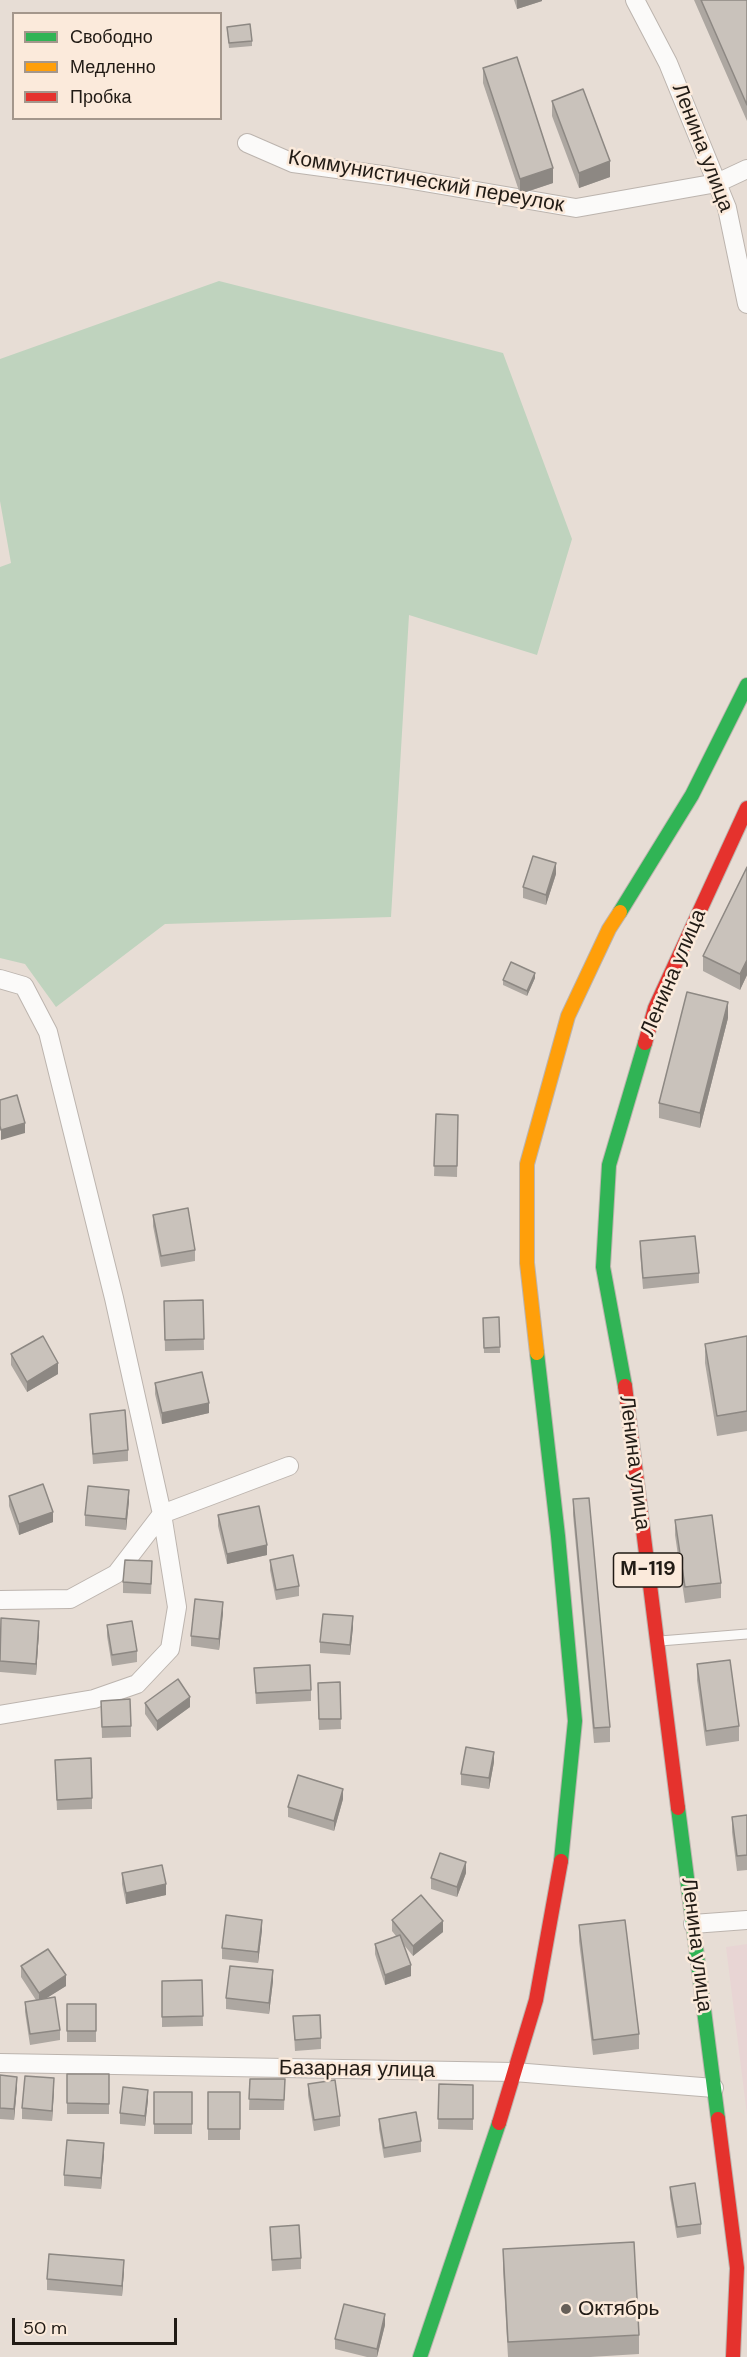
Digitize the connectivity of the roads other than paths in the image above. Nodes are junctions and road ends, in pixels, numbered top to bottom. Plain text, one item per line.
1 (635, 0) edge
2 (247, 144) dead end
3 (747, 169) edge
4 (717, 183) junction
5 (747, 304) edge
6 (747, 685) edge
7 (747, 808) edge
8 (0, 979) edge
9 (289, 1466) dead end
10 (162, 1514) junction
11 (0, 1600) edge
12 (747, 1634) edge
13 (657, 1641) junction
14 (0, 1715) edge
15 (747, 1920) edge
16 (693, 1924) junction
17 (0, 2063) edge
18 (514, 2072) junction
19 (714, 2088) junction
20 (420, 2357) edge
21 (733, 2357) edge

1 - 4 street, Ленина улица
2 - 4 street, Коммунистический переулок
3 - 4 street, Коммунистический переулок
4 - 5 street, Ленина улица
6 - 18 street
7 - 13 street, Ленина улица / М-119
8 - 10 street
9 - 10 street
10 - 11 street
10 - 14 street
12 - 13 lane
13 - 16 street, Ленина улица / М-119
15 - 16 street
16 - 19 street, Ленина улица / М-119
17 - 18 street, Базарная улица
18 - 19 street, Базарная улица
18 - 20 street
19 - 21 street, Ленина улица / М-119

